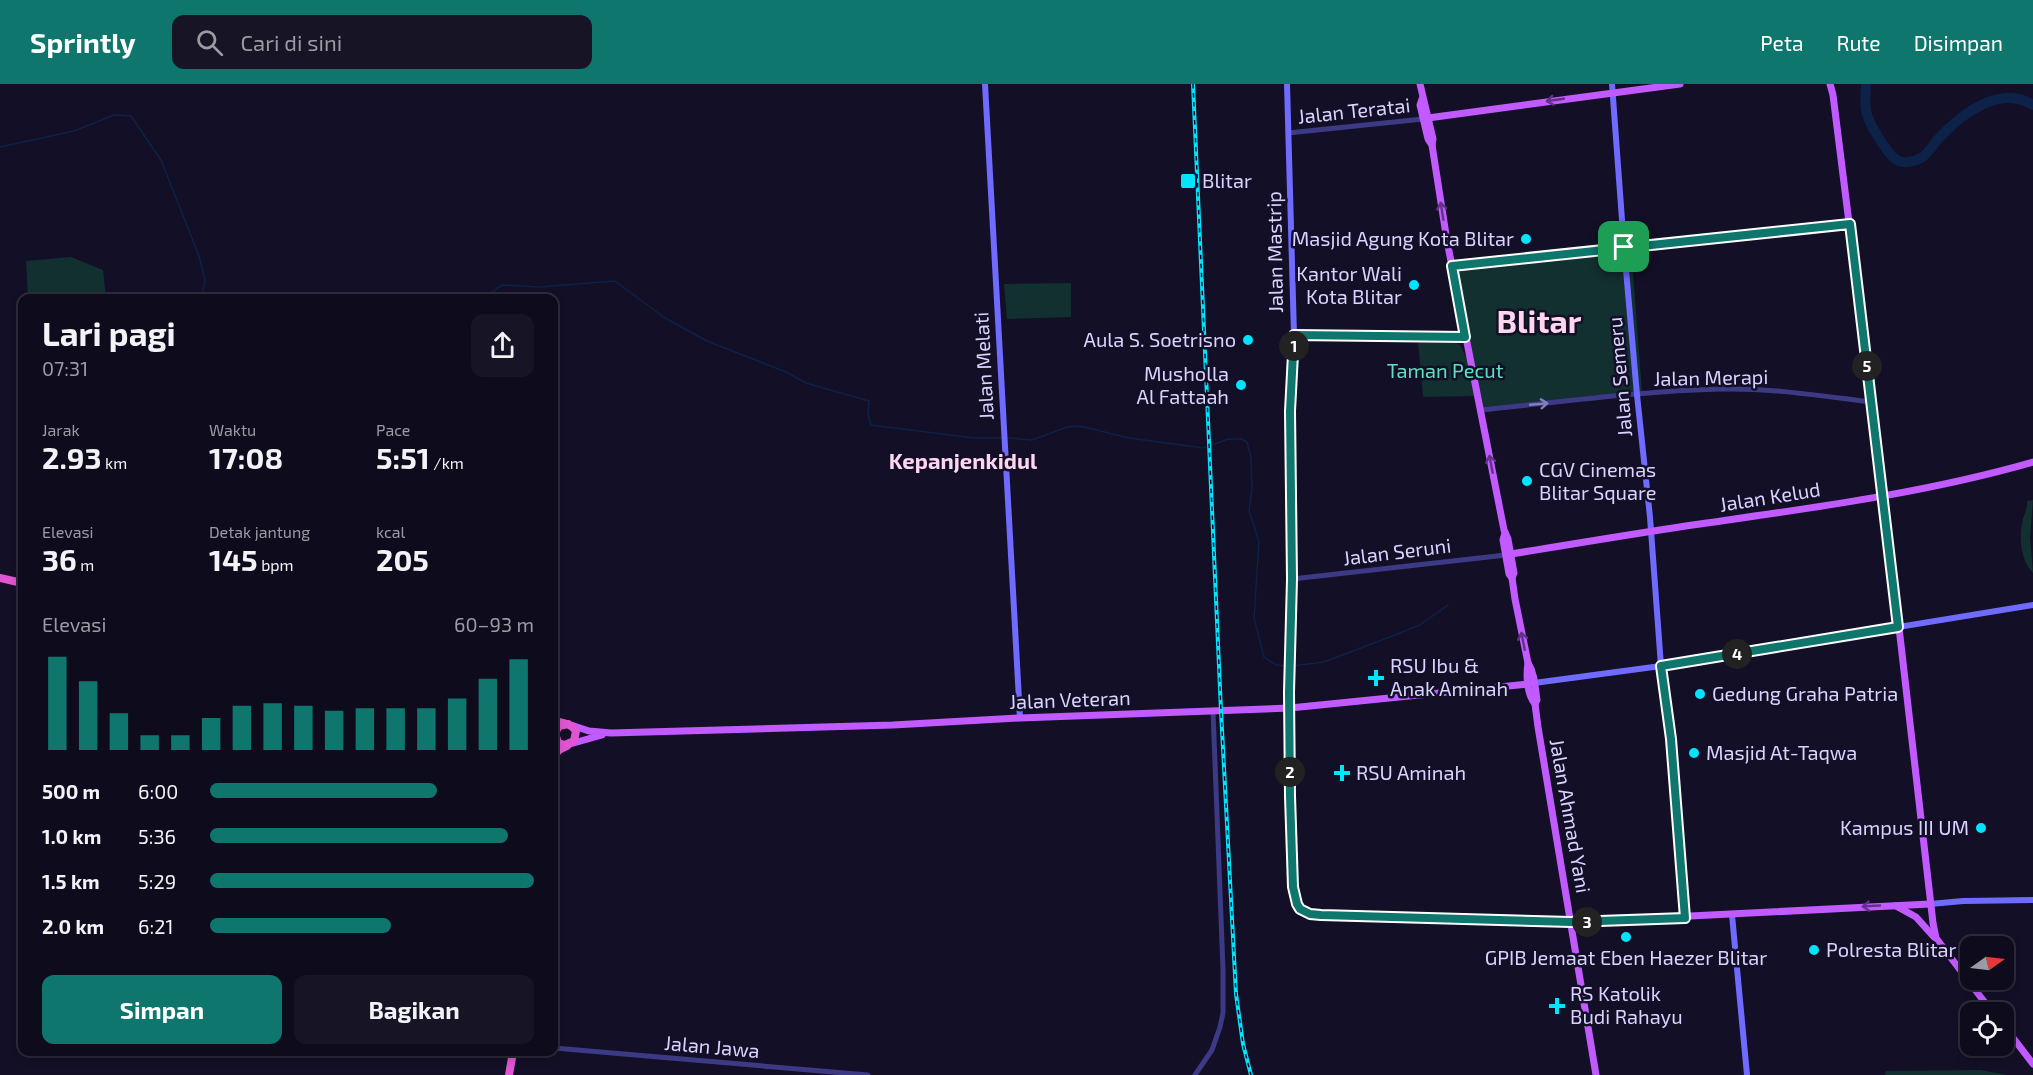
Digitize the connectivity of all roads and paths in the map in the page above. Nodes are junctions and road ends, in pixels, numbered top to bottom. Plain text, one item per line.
1 (985, 84) edge
2 (1287, 84) edge
3 (1420, 84) edge
4 (1680, 84) edge
5 (1830, 84) edge
6 (1612, 88) edge
7 (1426, 118) junction
8 (1288, 133) junction
9 (1850, 224) junction
10 (1624, 247) junction
11 (1452, 266) junction
12 (1294, 335) junction
13 (1465, 337) junction
14 (1637, 395) junction
15 (1871, 402) junction
16 (1480, 410) junction
17 (2033, 462) edge
18 (1882, 495) junction
19 (1650, 531) junction
20 (1508, 554) junction
21 (0, 578) edge
22 (1292, 579) junction
23 (18, 583) edge
24 (2033, 605) edge
25 (1898, 627) junction
26 (1661, 666) junction
27 (1531, 683) junction
28 (1290, 708) junction
29 (1213, 711) junction
30 (1020, 718) junction
31 (558, 722) edge
32 (568, 724) junction
33 (558, 727) edge
34 (611, 734) junction
35 (558, 742) edge
36 (568, 745) junction
37 (558, 751) edge
38 (2033, 900) edge
39 (1930, 904) junction
40 (1893, 905) junction
41 (1732, 915) junction
42 (1685, 918) junction
43 (1571, 922) junction
44 (1936, 938) junction
45 (1984, 1002) edge
46 (2014, 1039) edge
47 (558, 1048) edge
48 (512, 1056) edge
49 (2033, 1064) edge
50 (509, 1075) edge
51 (868, 1075) edge
52 (1195, 1075) edge
53 (1596, 1075) edge
54 (1747, 1075) edge

1 - 30 main road, Jalan Melati
2 - 8 main road, Jalan Mastrip
3 - 7 main road, Jalan Ahmad Yani
4 - 6 main road
5 - 9 main road
6 -> 7 main road
6 - 10 main road, Jalan Semeru
7 - 8 street, Jalan Teratai
11 -> 7 main road, Jalan Ahmad Yani
8 - 12 main road, Jalan Mastrip
9 - 10 main road
9 - 15 main road
10 - 11 main road
10 - 14 main road, Jalan Semeru
11 - 13 main road, Jalan Ahmad Yani
12 - 13 street
12 - 22 main road, Jalan Mastrip
13 - 16 main road, Jalan Ahmad Yani
14 - 15 street, Jalan Merapi
16 -> 14 street, Jalan Merapi
14 - 19 main road, Jalan Semeru
15 - 18 main road
20 -> 16 main road, Jalan Ahmad Yani
17 - 18 main road, Jalan Kelud
18 - 19 main road, Jalan Kelud
18 - 25 main road
19 - 20 main road, Jalan Kelud
19 - 26 main road, Jalan Semeru
20 - 22 street, Jalan Seruni
27 -> 20 main road, Jalan Ahmad Yani
21 - 23 highway
22 - 28 main road, Jalan Mastrip
24 - 25 main road
25 - 26 main road
25 - 39 main road
26 - 27 main road
26 - 42 main road, Jalan Semeru
27 - 28 main road, Jalan Veteran
27 - 43 main road, Jalan Ahmad Yani
28 - 29 main road, Jalan Veteran
28 - 43 main road, Jalan Mastrip
29 - 30 main road, Jalan Veteran
29 - 52 street
30 - 34 main road, Jalan Veteran
31 - 32 highway
32 - 33 highway
32 - 34 main road, Jalan Veteran
32 - 36 highway
34 - 36 main road, Jalan Veteran
35 - 36 highway
36 - 37 highway
38 - 39 main road
39 - 40 main road
39 - 44 main road
40 -> 41 main road
40 - 44 main road
41 - 42 main road
41 - 54 main road
42 - 43 main road
43 - 53 main road, Jalan Ahmad Yani
44 - 45 main road
46 - 49 main road
47 - 51 street, Jalan Jawa
48 - 50 highway

